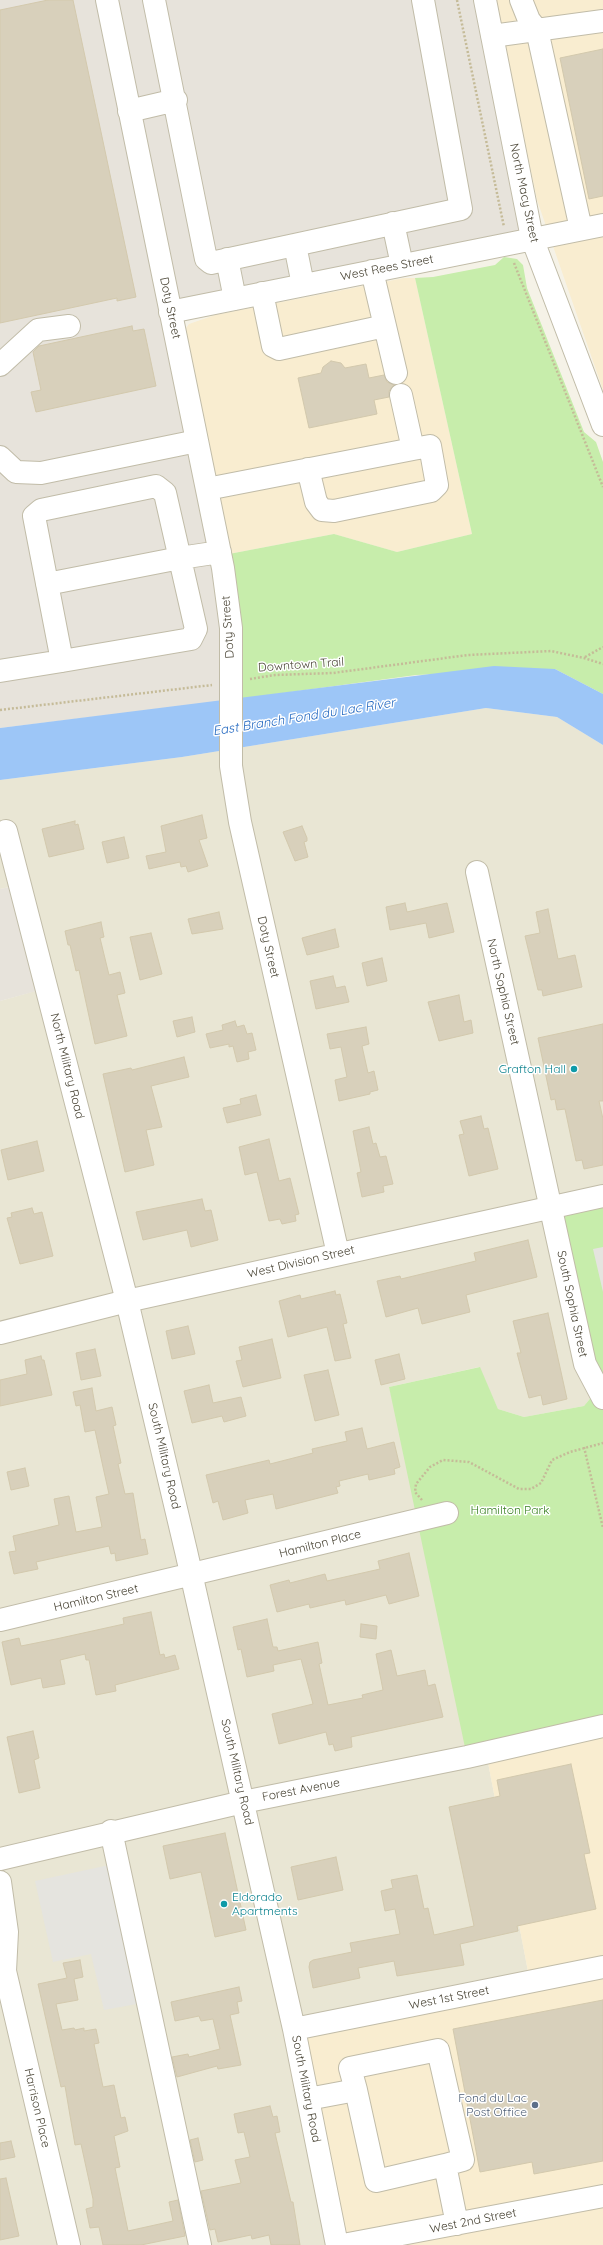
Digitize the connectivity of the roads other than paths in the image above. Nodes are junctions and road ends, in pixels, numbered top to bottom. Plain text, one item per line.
1 (107, 0) edge
2 (154, 0) edge
3 (485, 0) edge
4 (521, 0) edge
5 (428, 1) edge
6 (603, 21) edge
7 (537, 30) junction
8 (492, 36) junction
9 (176, 100) junction
10 (129, 111) junction
11 (393, 224) junction
12 (603, 224) edge
13 (580, 229) junction
14 (532, 238) junction
15 (295, 245) junction
16 (227, 260) junction
17 (402, 265) junction
18 (372, 271) junction
19 (303, 285) junction
20 (262, 293) junction
21 (235, 298) junction
22 (170, 312) junction
23 (69, 326) dead end
24 (385, 326) junction
25 (0, 364) edge
26 (396, 373) dead end
27 (401, 395) dead end
28 (598, 396) edge
29 (603, 425) edge
30 (197, 441) junction
31 (413, 449) junction
32 (0, 457) edge
33 (308, 469) junction
34 (207, 489) junction
35 (220, 552) junction
36 (180, 558) junction
37 (47, 584) junction
38 (62, 661) junction
39 (0, 671) edge
40 (6, 831) dead end
41 (476, 872) dead end
42 (603, 1196) edge
43 (551, 1206) junction
44 (338, 1254) junction
45 (127, 1301) junction
46 (0, 1334) edge
47 (603, 1398) edge
48 (447, 1513) road end
49 (192, 1575) junction
50 (0, 1620) edge
51 (603, 1726) edge
52 (243, 1802) junction
53 (111, 1832) junction
54 (0, 1859) edge
55 (0, 1882) edge
56 (2, 1965) edge
57 (603, 1967) edge
58 (294, 2029) junction
59 (356, 2090) junction
60 (308, 2099) junction
61 (445, 2165) junction
62 (603, 2196) edge
63 (457, 2224) junction
64 (69, 2245) edge
65 (200, 2245) edge
66 (337, 2245) edge
67 (343, 2245) edge

1 - 10 street, Doty Street
2 - 9 street
3 - 8 street, North Macy Street
4 - 7 street
5 - 11 street
6 - 7 street
7 - 8 street
7 - 13 street
8 - 14 street, North Macy Street
9 - 10 street
9 - 16 street
10 - 22 street, Doty Street
11 - 15 street
11 - 17 street
12 - 13 street, West Rees Street
13 - 14 street, West Rees Street
14 - 17 street, West Rees Street
14 - 28 street, North Macy Street
15 - 16 street
15 - 19 street
16 - 21 street
17 - 18 street, West Rees Street
18 - 19 street, West Rees Street
18 - 24 street
19 - 20 street, West Rees Street
20 - 21 street, West Rees Street
20 - 24 street
21 - 22 street, West Rees Street
22 - 30 street, Doty Street
23 - 25 street
24 - 26 street
27 - 31 street
28 - 29 street, North Macy Street
30 - 32 street
30 - 34 street, Doty Street
31 - 33 street
31 - 33 street
33 - 34 street
34 - 35 street, Doty Street
35 - 36 street
35 - 44 street, Doty Street
36 - 37 street
36 - 37 street
36 - 38 street
37 - 38 street
38 - 39 street
40 - 45 street, North Military Road
41 - 43 street, North Sophia Street
42 - 43 street, West Division Street
43 - 44 street, West Division Street
43 - 47 street, South Sophia Street
44 - 45 street, West Division Street
45 - 46 street, West Division Street
45 - 49 street, South Military Road
48 - 49 street, Hamilton Place
49 - 50 street, Hamilton Street
49 - 52 street, South Military Road
51 - 52 street, Forest Avenue
52 - 53 street, Forest Avenue
52 - 58 street, South Military Road
53 - 54 street, Forest Avenue
53 - 65 street
55 - 56 street, Harrison Place
56 - 64 street, Harrison Place
57 - 58 street, West 1st Street
58 - 60 street, South Military Road
59 - 60 street
59 - 61 street
59 - 61 street
60 - 66 street, South Military Road
61 - 63 street
62 - 63 street, West 2nd Street
63 - 67 street, West 2nd Street

